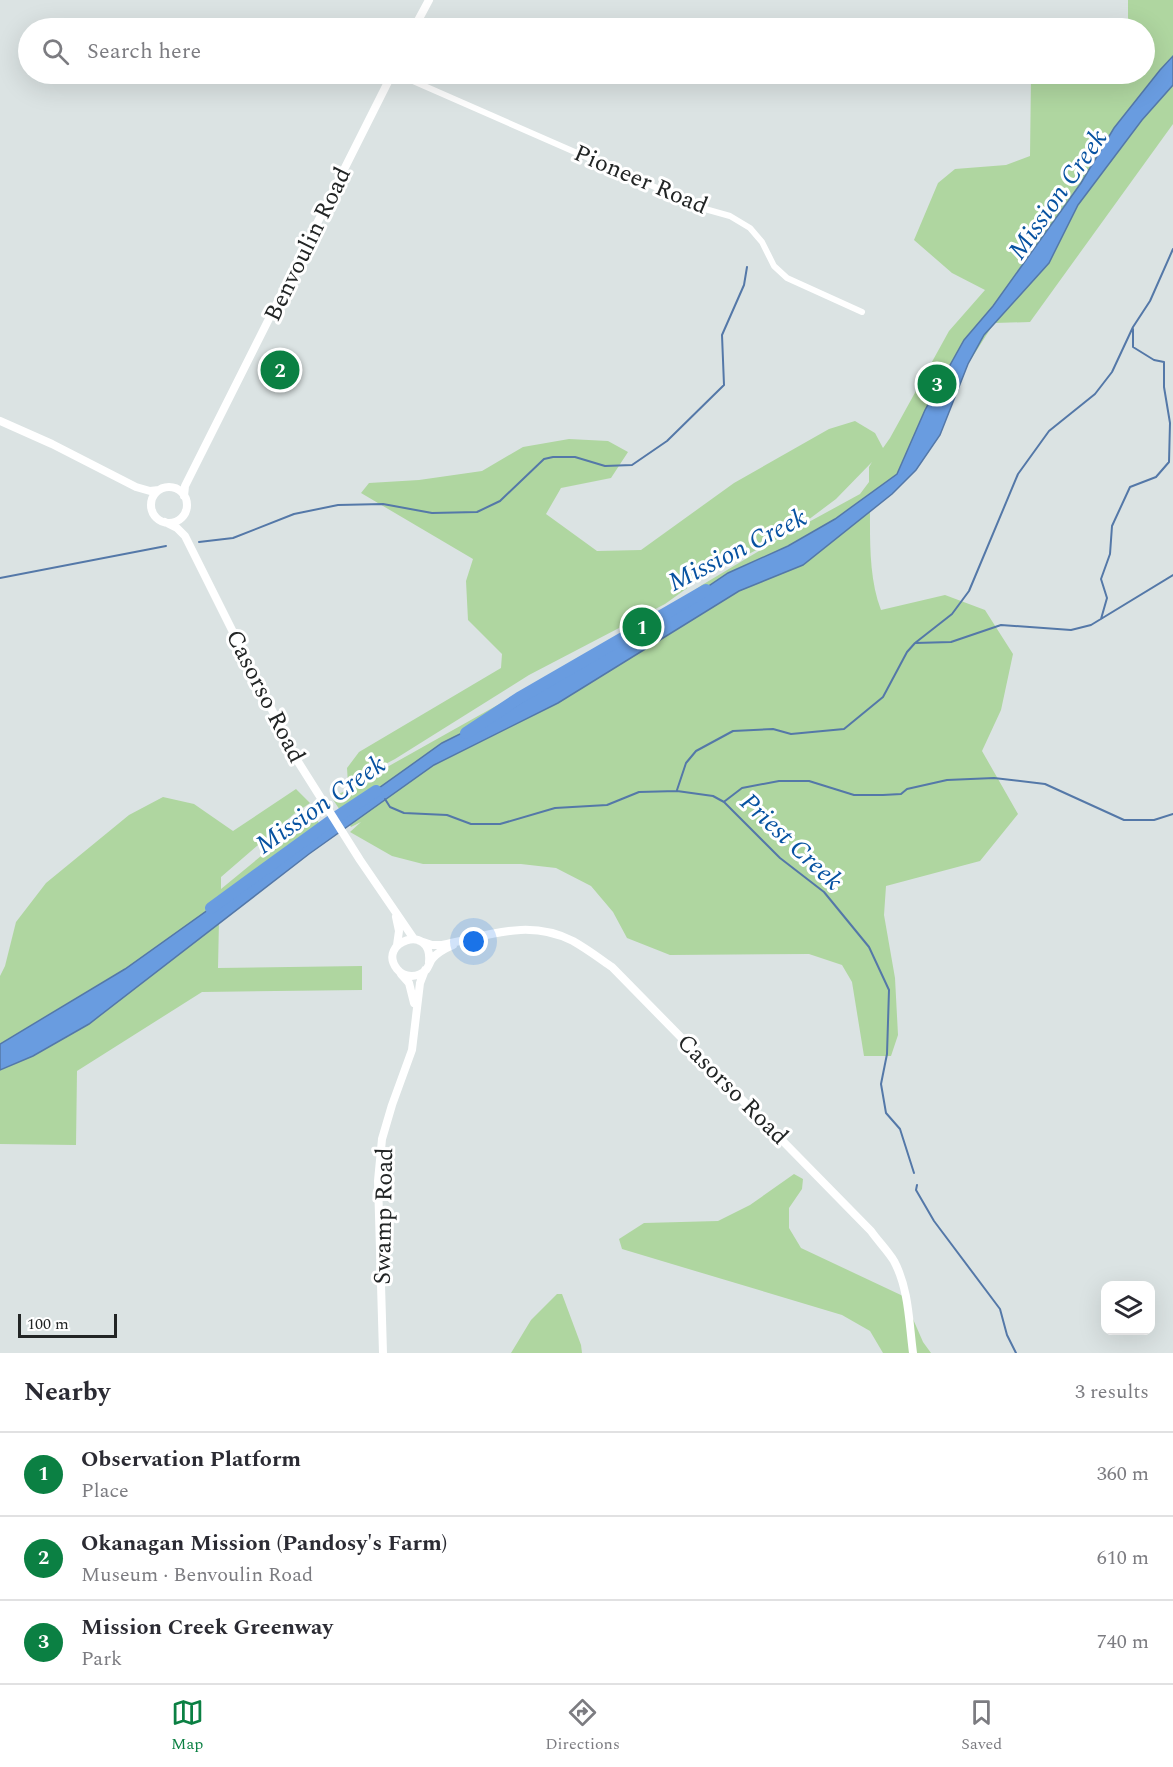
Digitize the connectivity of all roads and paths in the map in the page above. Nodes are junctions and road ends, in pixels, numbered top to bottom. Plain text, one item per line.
1 (429, 0) edge
2 (419, 18) edge
3 (387, 84) edge
4 (420, 84) edge
5 (862, 312) dead end
6 (0, 421) edge
7 (189, 478) junction
8 (136, 487) junction
9 (170, 487) junction
10 (159, 490) junction
11 (184, 496) junction
12 (151, 505) junction
13 (184, 513) junction
14 (165, 522) junction
15 (185, 536) junction
16 (394, 911) junction
17 (417, 940) junction
18 (464, 940) junction
19 (397, 945) junction
20 (427, 966) junction
21 (399, 972) junction
22 (416, 1012) junction
23 (383, 1353) edge
24 (913, 1353) edge

1 - 2 main road
3 - 7 main road, Benvoulin Road
4 - 5 street, Pioneer Road
6 - 8 main road
7 - 9 main road
7 - 11 main road, Benvoulin Road
8 - 10 main road
8 - 12 main road
9 - 10 main road
9 - 11 main road
10 - 12 main road
11 - 13 main road
12 - 14 main road
13 - 14 main road
13 - 15 main road, Casorso Road
14 - 15 main road, Casorso Road
15 - 16 main road, Casorso Road
16 - 17 main road, Casorso Road
16 - 19 main road, Casorso Road
17 - 18 main road, Casorso Road
17 - 19 main road
17 - 20 main road
18 - 20 main road, Casorso Road
18 - 24 main road, Casorso Road
19 - 21 main road
20 - 21 main road
20 - 22 main road, Swamp Road
21 - 22 main road, Swamp Road
22 - 23 main road, Swamp Road

